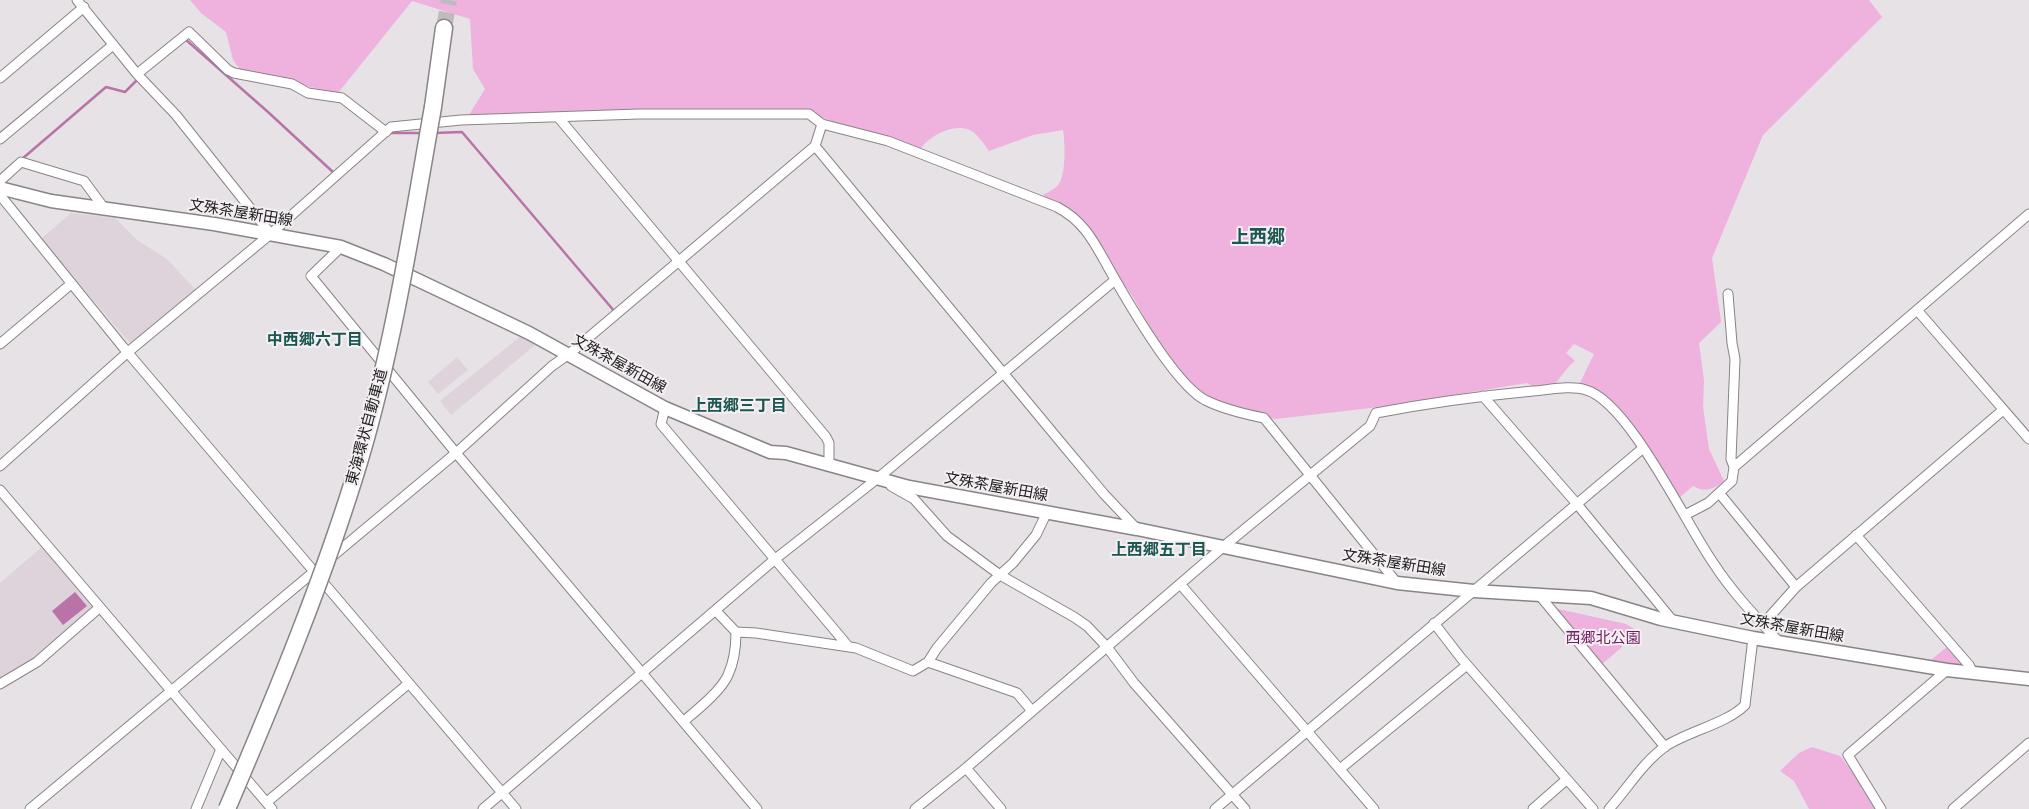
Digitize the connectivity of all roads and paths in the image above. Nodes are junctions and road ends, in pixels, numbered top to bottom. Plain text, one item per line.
1 (80, 4) edge
2 (444, 28) tunnel mouth
3 (113, 45) junction
4 (137, 74) junction
5 (0, 78) edge
6 (558, 117) junction
7 (822, 124) junction
8 (386, 132) junction
9 (0, 139) edge
10 (815, 146) junction
11 (0, 180) edge
12 (0, 188) edge
13 (0, 195) edge
14 (104, 208) junction
15 (2029, 214) edge
16 (270, 233) junction
17 (341, 246) junction
18 (678, 261) junction
19 (1115, 280) junction
20 (71, 284) junction
21 (1728, 294) dead end
22 (1916, 310) junction
23 (0, 344) edge
24 (128, 352) junction
25 (569, 354) junction
26 (1002, 373) junction
27 (1484, 396) junction
28 (665, 408) junction
29 (2003, 410) junction
30 (2029, 440) edge
31 (1642, 449) junction
32 (456, 453) junction
33 (829, 464) junction
34 (0, 466) edge
35 (1734, 467) junction
36 (1309, 476) junction
37 (878, 478) junction
38 (0, 490) edge
39 (1720, 494) junction
40 (4, 500) edge
41 (1577, 504) junction
42 (1047, 512) junction
43 (1685, 515) junction
44 (1138, 529) junction
45 (1856, 535) junction
46 (1223, 547) junction
47 (774, 560) junction
48 (314, 570) junction
49 (1000, 575) junction
50 (1397, 583) junction
51 (1181, 585) junction
52 (1796, 587) junction
53 (1474, 591) junction
54 (1540, 596) junction
55 (100, 607) junction
56 (716, 610) junction
57 (1673, 621) junction
58 (1434, 623) junction
59 (1763, 624) junction
60 (736, 632) junction
61 (1753, 638) junction
62 (1780, 642) junction
63 (848, 646) junction
64 (1107, 647) junction
65 (928, 662) junction
66 (1467, 665) junction
67 (1947, 670) junction
68 (642, 673) junction
69 (1973, 673) junction
70 (2029, 679) edge
71 (0, 684) edge
72 (408, 684) junction
73 (172, 692) junction
74 (1032, 711) junction
75 (684, 722) junction
76 (1307, 731) junction
77 (2029, 743) edge
78 (1665, 747) junction
79 (221, 749) junction
80 (966, 768) junction
81 (1340, 769) junction
82 (1566, 780) junction
83 (503, 793) junction
84 (1232, 793) junction
85 (270, 806) edge
86 (30, 809) edge
87 (196, 809) edge
88 (227, 809) edge
89 (484, 809) edge
90 (516, 809) edge
91 (757, 809) edge
92 (915, 809) edge
93 (1001, 809) edge
94 (1215, 809) edge
95 (1245, 809) edge
96 (1374, 809) edge
97 (1533, 809) edge
98 (1593, 809) edge
99 (1609, 809) edge
100 (1881, 809) edge
101 (1953, 809) edge

1 - 3 street
1 - 5 street
2 - 88 highway, 東海環状自動車道, bridge
3 - 4 street
3 - 9 street
4 - 8 street
4 - 16 street
6 - 7 street
6 - 8 street
6 - 18 street
7 - 10 street
7 - 19 street
8 - 16 street
10 - 18 street
10 - 26 street
11 - 14 street
12 - 14 main road, 文殊茶屋新田線
13 - 20 street
14 - 16 main road, 文殊茶屋新田線
15 - 22 street
16 - 17 main road, 文殊茶屋新田線
16 - 24 street
17 - 25 main road, 文殊茶屋新田線
17 - 32 street
18 - 25 street
18 - 33 street
19 - 26 street
19 - 36 street
20 - 23 street
20 - 24 street
21 - 35 street
22 - 29 street
22 - 35 street
24 - 34 street
24 - 48 street
25 - 28 main road, 文殊茶屋新田線
25 - 32 street
26 - 37 street
26 - 44 street
27 - 31 street
27 - 36 street
27 - 41 street
28 - 33 main road, 文殊茶屋新田線
28 - 47 street
29 - 30 street
29 - 45 street
31 - 41 street
31 - 43 street
32 - 48 street
32 - 68 street
33 - 37 main road, 文殊茶屋新田線
35 - 39 street
36 - 46 street
36 - 50 street
37 - 42 main road, 文殊茶屋新田線
37 - 47 street
37 - 49 street
38 - 40 street
39 - 43 street
39 - 52 street
40 - 55 street
41 - 53 street
41 - 57 street
42 - 44 main road, 文殊茶屋新田線
42 - 49 street
43 - 59 street
44 - 46 main road, 文殊茶屋新田線
45 - 52 street
45 - 69 street
46 - 50 main road, 文殊茶屋新田線
46 - 51 street
47 - 56 street
47 - 63 street
48 - 72 street
48 - 73 street
49 - 64 street
49 - 65 street
50 - 53 main road, 文殊茶屋新田線
51 - 64 street
51 - 76 street
52 - 59 street
53 - 54 main road, 文殊茶屋新田線
53 - 58 street
54 - 57 main road, 文殊茶屋新田線
54 - 78 street
55 - 71 street
55 - 73 street
56 - 60 street
56 - 68 street
57 - 61 main road, 文殊茶屋新田線
58 - 66 street
58 - 76 street
59 - 62 street
60 - 63 street
60 - 75 street
61 - 62 main road, 文殊茶屋新田線
61 - 78 street
62 - 67 main road, 文殊茶屋新田線
63 - 65 street
64 - 74 street
64 - 84 street
65 - 74 street
66 - 81 street
66 - 82 street
67 - 69 main road, 文殊茶屋新田線
67 - 100 street
68 - 75 street
68 - 83 street
69 - 70 main road, 文殊茶屋新田線
72 - 83 street
72 - 85 street
73 - 79 street
73 - 86 street
74 - 80 street
75 - 91 street
76 - 81 street
76 - 84 street
77 - 101 street
78 - 99 street
79 - 85 street
79 - 87 street
80 - 92 street
80 - 93 street
81 - 96 street
82 - 97 street
82 - 98 street
83 - 89 street
83 - 90 street
84 - 94 street
84 - 95 street

